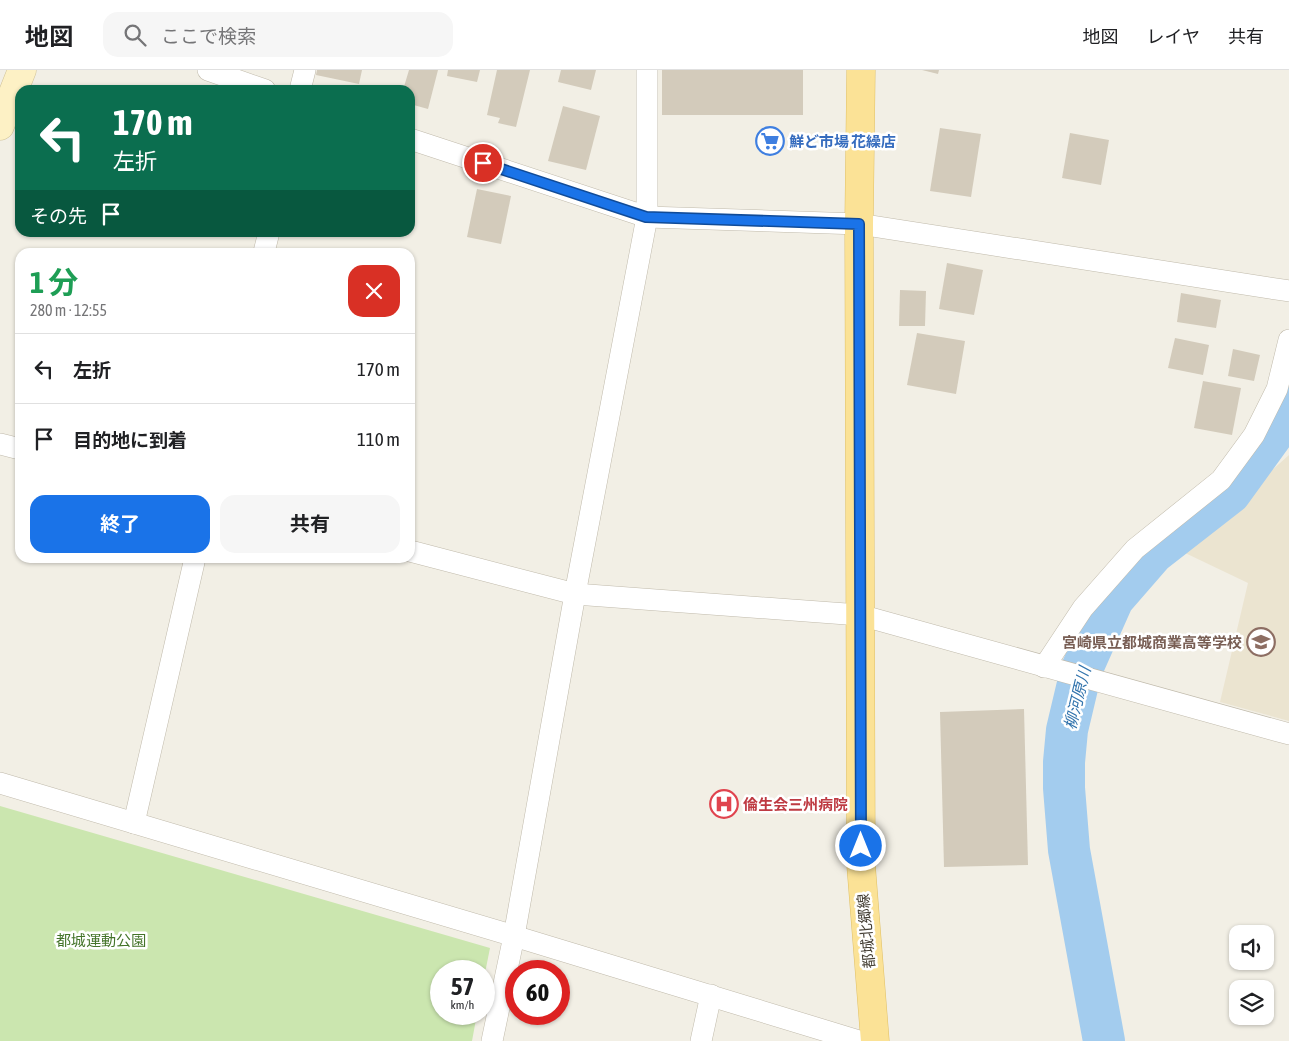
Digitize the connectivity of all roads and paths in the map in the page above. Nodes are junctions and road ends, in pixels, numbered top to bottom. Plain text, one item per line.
1 (22, 70) edge
2 (208, 70) edge
3 (305, 70) edge
4 (647, 70) edge
5 (861, 70) edge
6 (16, 85) edge
7 (251, 85) edge
8 (301, 85) edge
9 (15, 88) edge
10 (0, 126) edge
11 (415, 141) edge
12 (646, 217) junction
13 (859, 224) junction
14 (1289, 291) edge
15 (1289, 340) edge
16 (0, 444) edge
17 (15, 448) edge
18 (415, 552) edge
19 (194, 563) edge
20 (575, 594) junction
21 (860, 615) junction
22 (1054, 670) junction
23 (1289, 734) edge
24 (0, 784) edge
25 (134, 823) junction
26 (514, 936) junction
27 (710, 995) junction
28 (492, 1041) edge
29 (701, 1041) edge
30 (858, 1041) edge
31 (875, 1041) edge

1 - 6 street
2 - 7 street
3 - 8 street
4 - 12 street
5 - 13 main road, 都城北郷線
9 - 10 street
11 - 12 street
12 - 13 street
12 - 20 street
13 - 14 street
13 - 21 main road, 都城北郷線
15 - 22 street
16 - 17 street
18 - 20 street
19 - 25 street
20 - 21 street
20 - 26 street
21 - 22 street
21 - 31 main road, 都城北郷線
22 - 23 street
24 - 25 street
25 - 26 street
26 - 27 street
26 - 28 street
27 - 29 street
27 - 30 street

